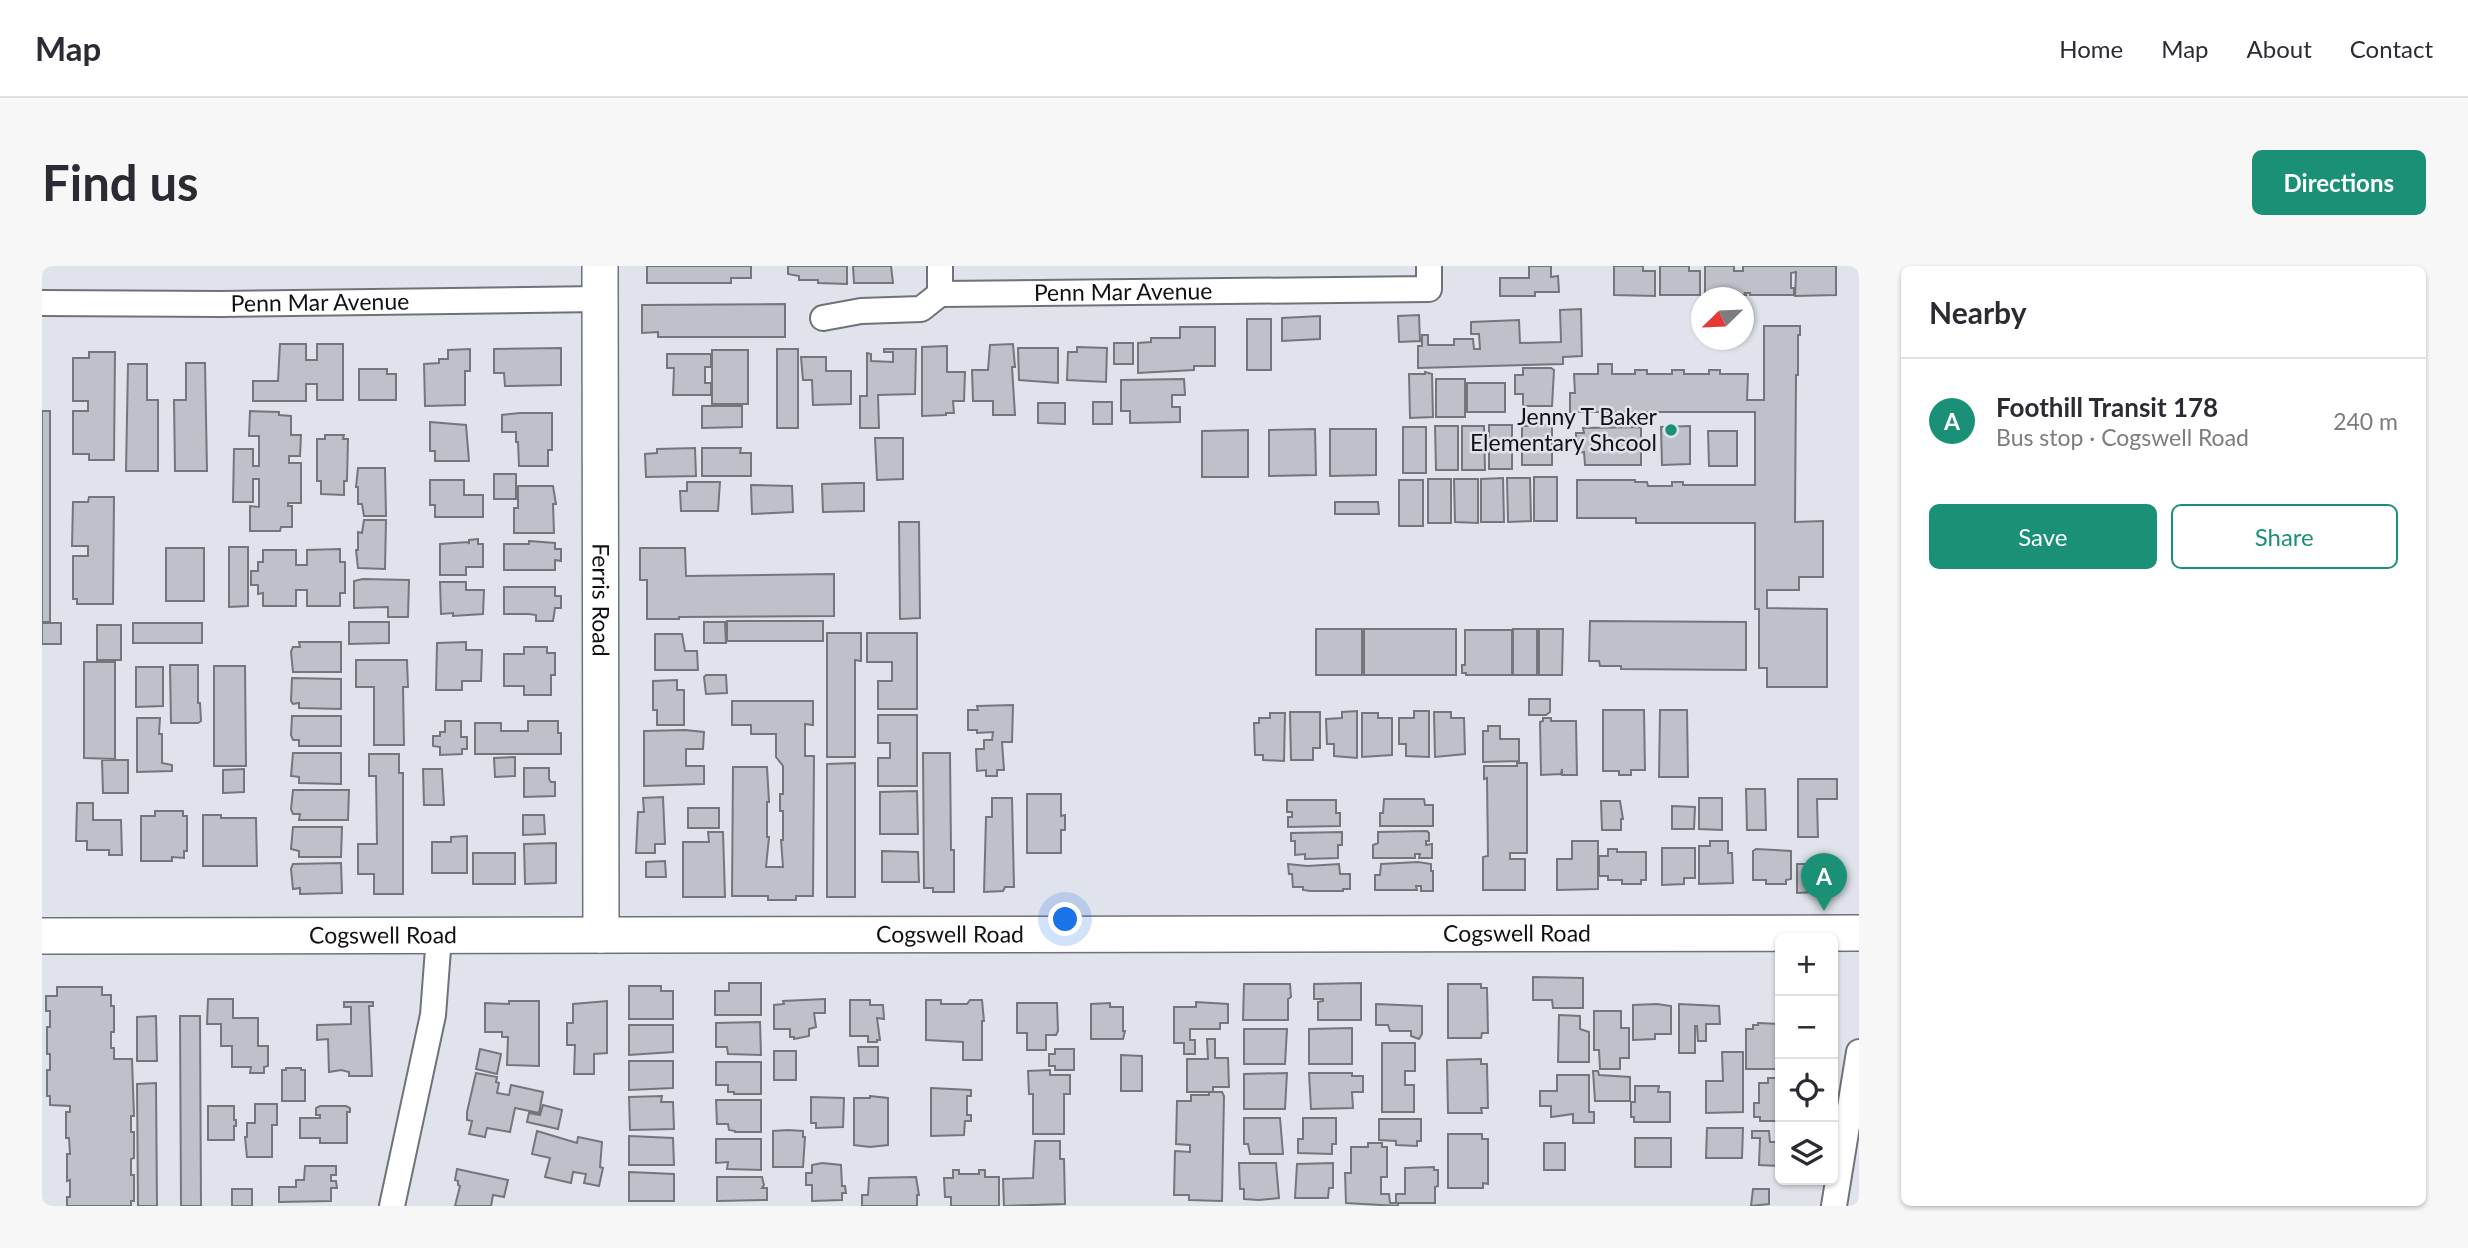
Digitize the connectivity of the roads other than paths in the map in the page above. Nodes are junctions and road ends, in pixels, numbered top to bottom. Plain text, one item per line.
1 (940, 266) edge
2 (1429, 277) edge
3 (600, 282) edge
4 (940, 294) junction
5 (42, 303) edge
6 (822, 317) dead end
7 (1859, 933) edge
8 (601, 935) junction
9 (42, 936) edge
10 (439, 936) junction
11 (1859, 1052) edge
12 (392, 1206) edge
13 (1834, 1206) edge

1 - 4 street
2 - 4 street, Penn Mar Avenue
3 - 5 street, Penn Mar Avenue
3 - 8 street, Ferris Road
4 - 6 street, Penn Mar Avenue
7 - 8 street, Cogswell Road
8 - 10 street, Cogswell Road
9 - 10 street, Cogswell Road
10 - 12 street
11 - 13 street

